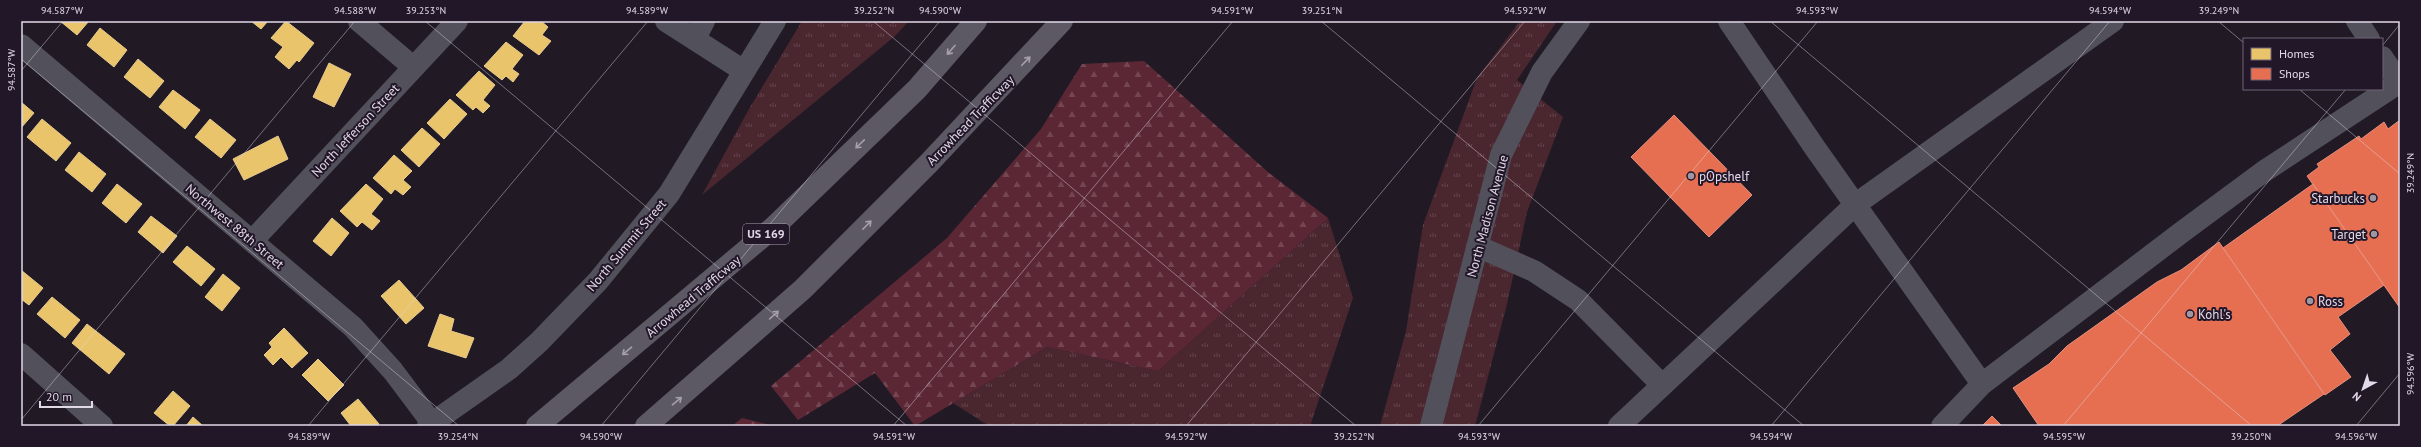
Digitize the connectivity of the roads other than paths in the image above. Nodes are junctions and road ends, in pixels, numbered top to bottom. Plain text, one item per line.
1 (359, 21) edge
2 (457, 21) edge
3 (666, 21) edge
4 (775, 21) edge
5 (976, 21) edge
6 (1062, 21) edge
7 (1579, 21) edge
8 (1729, 21) edge
9 (2113, 21) edge
10 (2357, 21) edge
11 (699, 30) edge
12 (2368, 38) edge
13 (21, 45) edge
14 (2383, 58) edge
15 (413, 67) junction
16 (744, 71) junction
17 (2400, 82) edge
18 (1856, 204) junction
19 (254, 240) junction
20 (1479, 247) junction
21 (21, 354) edge
22 (1982, 384) junction
23 (1662, 385) junction
24 (430, 424) edge
25 (102, 426) edge
26 (537, 426) edge
27 (646, 426) edge
28 (1431, 426) edge
29 (1619, 426) edge
30 (1942, 426) edge

1 - 15 street
2 - 15 street, North Jefferson Street
3 - 11 street
4 - 16 street, North Summit Street
5 -> 26 highway, Arrowhead Trafficway / US 169
27 -> 6 highway, Arrowhead Trafficway
7 - 20 street, North Madison Avenue
8 - 18 street
9 - 18 street
10 - 12 street
11 - 16 street
13 - 19 street, Northwest 88th Street
14 - 17 street
15 - 19 street, North Jefferson Street
16 - 24 street, North Summit Street
17 - 22 street
18 - 22 street
18 - 23 street
19 - 24 street, Northwest 88th Street
20 - 23 street
20 - 28 street, North Madison Avenue
21 - 25 street
22 - 30 street
23 - 29 street

